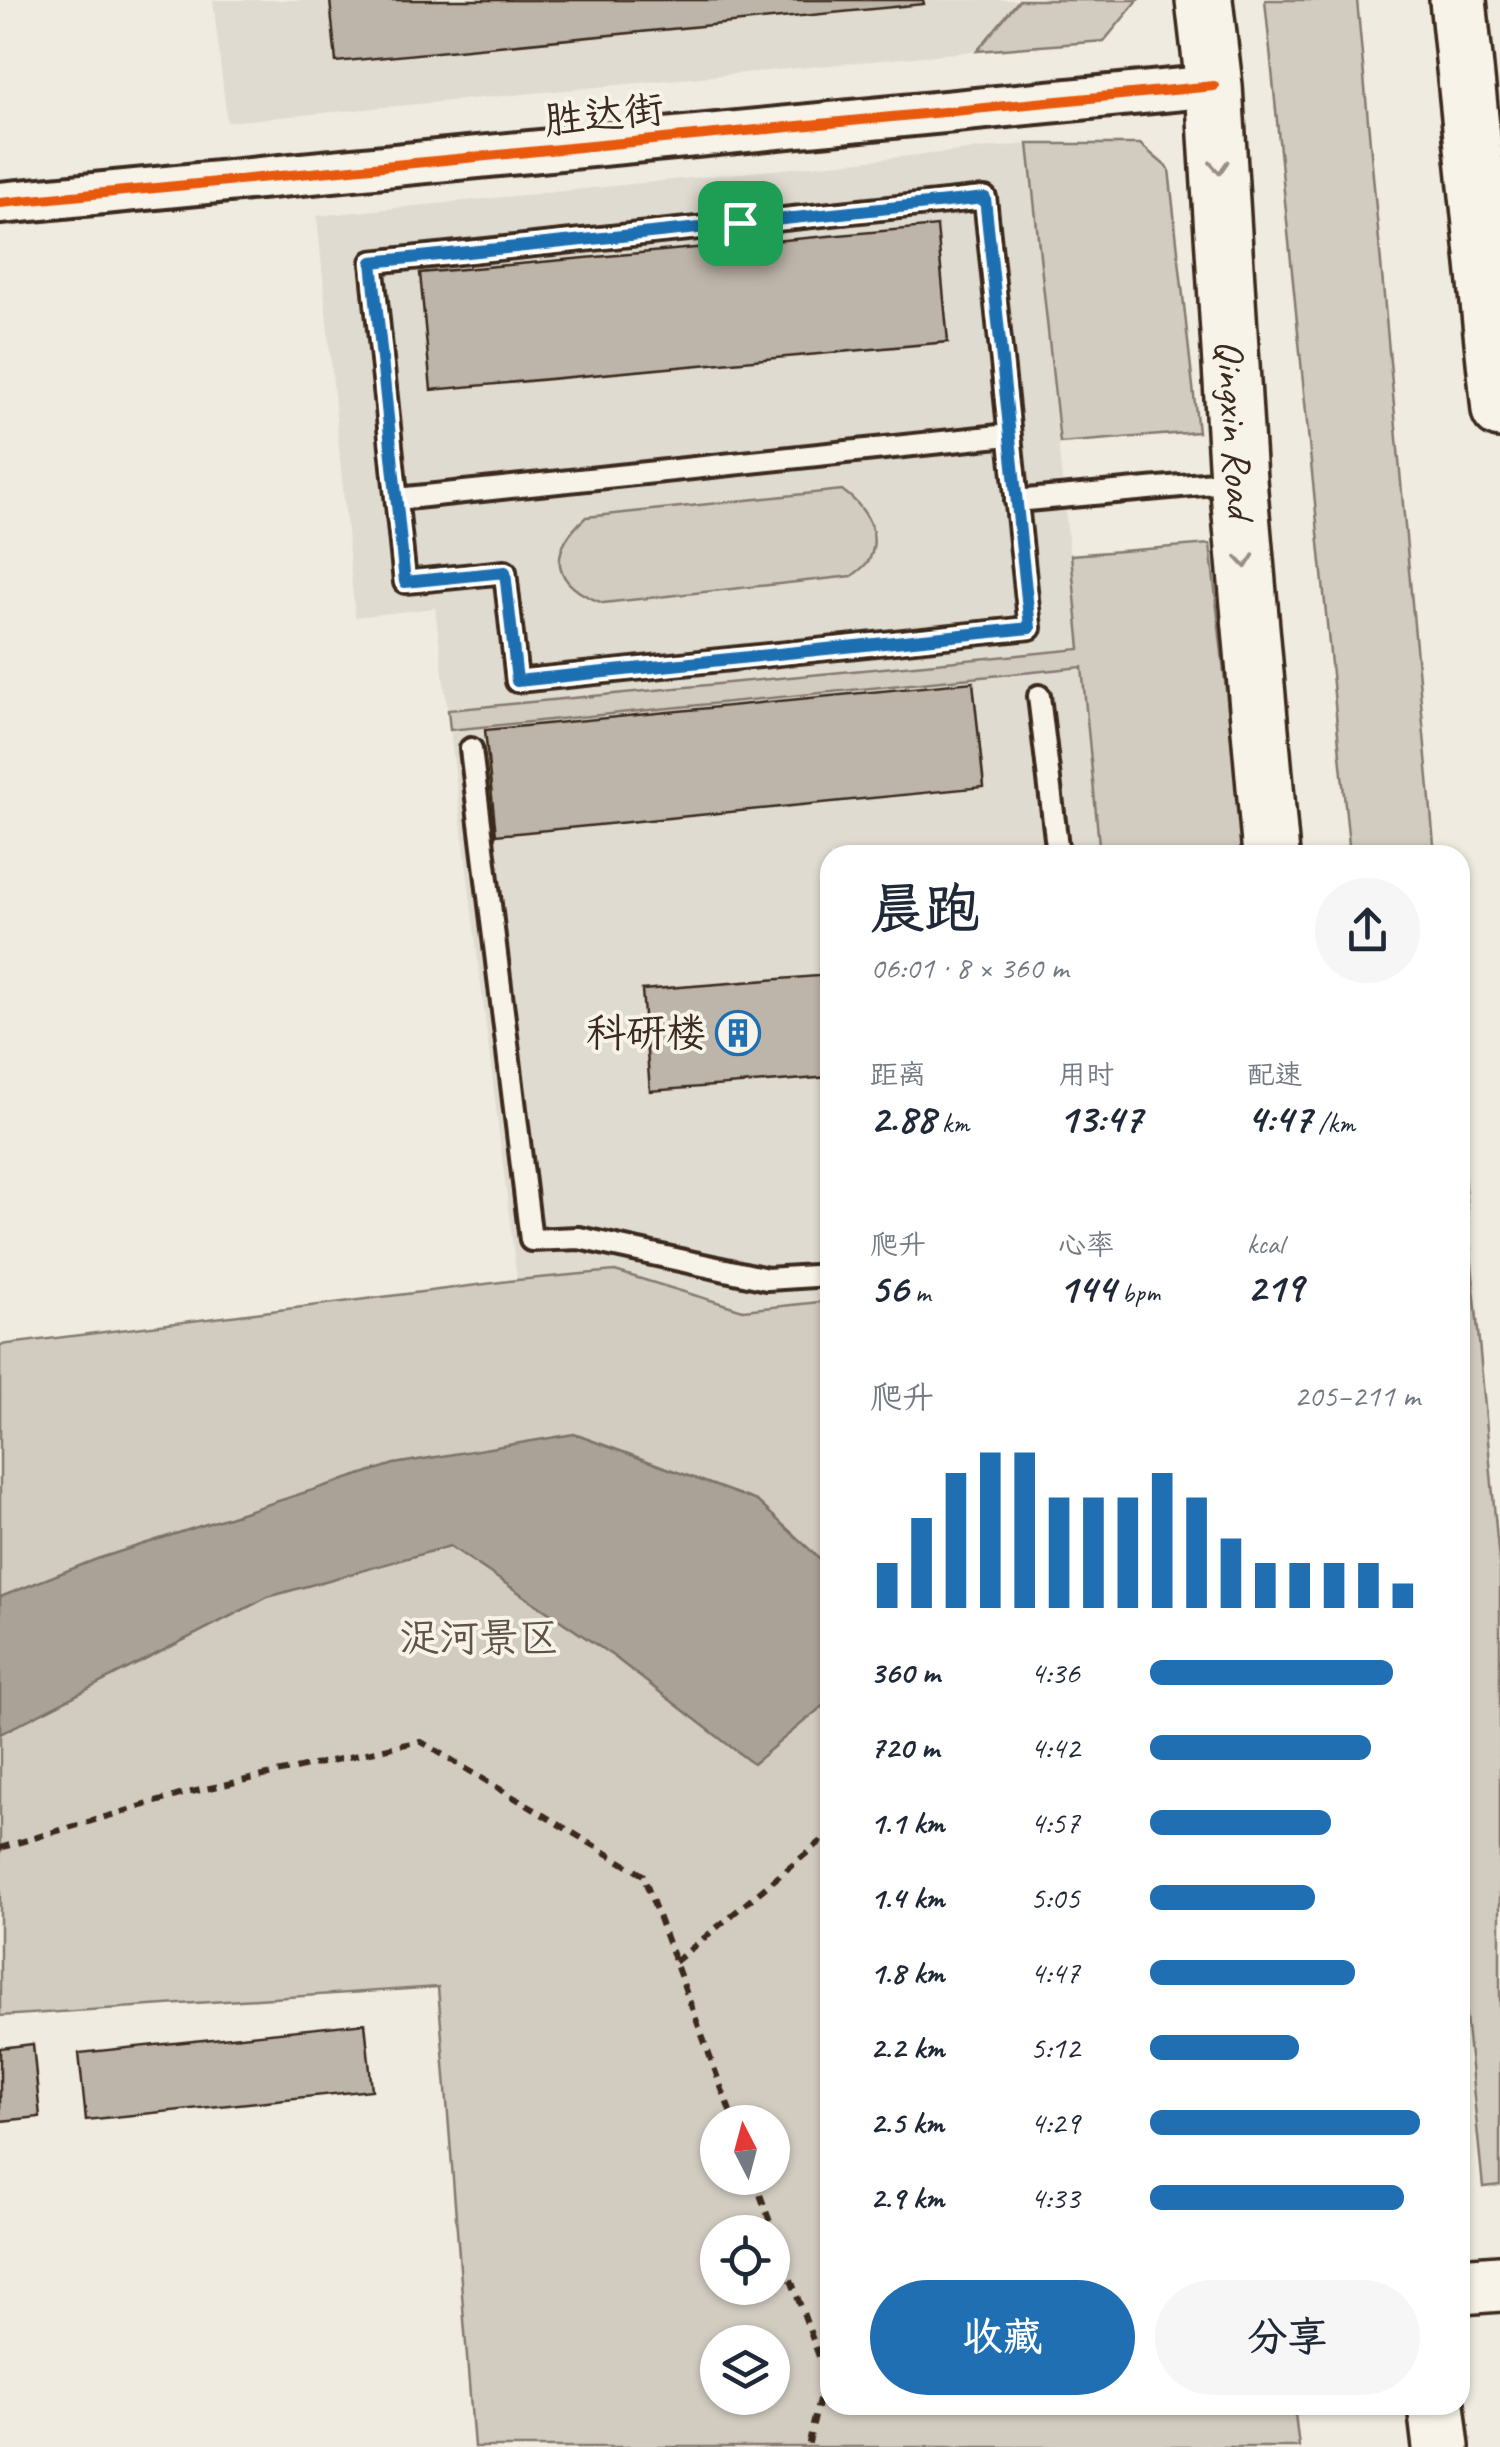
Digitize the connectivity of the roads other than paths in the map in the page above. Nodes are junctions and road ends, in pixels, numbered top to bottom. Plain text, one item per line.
1 (1204, 0) edge
2 (1458, 0) edge
3 (1484, 83) edge
4 (1214, 86) junction
5 (0, 203) edge
6 (1500, 410) edge
7 (1009, 435) junction
8 (1238, 480) junction
9 (397, 500) junction
10 (1016, 501) junction
11 (1039, 696) dead end
12 (471, 749) dead end
13 (1057, 845) edge
14 (1270, 845) edge
15 (820, 1276) edge
16 (1500, 2283) edge
17 (1470, 2285) edge
18 (1437, 2415) edge
19 (1440, 2447) edge

1 - 4 main road, Qingxin Road
2 - 3 main road
3 - 6 main road
4 - 5 street, 胜达街
4 -> 8 main road, Qingxin Road
7 - 9 lane
7 - 9 lane
7 - 10 lane
8 - 10 lane
8 -> 14 main road, Qingxin Road
9 - 10 lane
11 - 13 lane
12 - 15 lane
16 - 17 main road
18 - 19 main road

